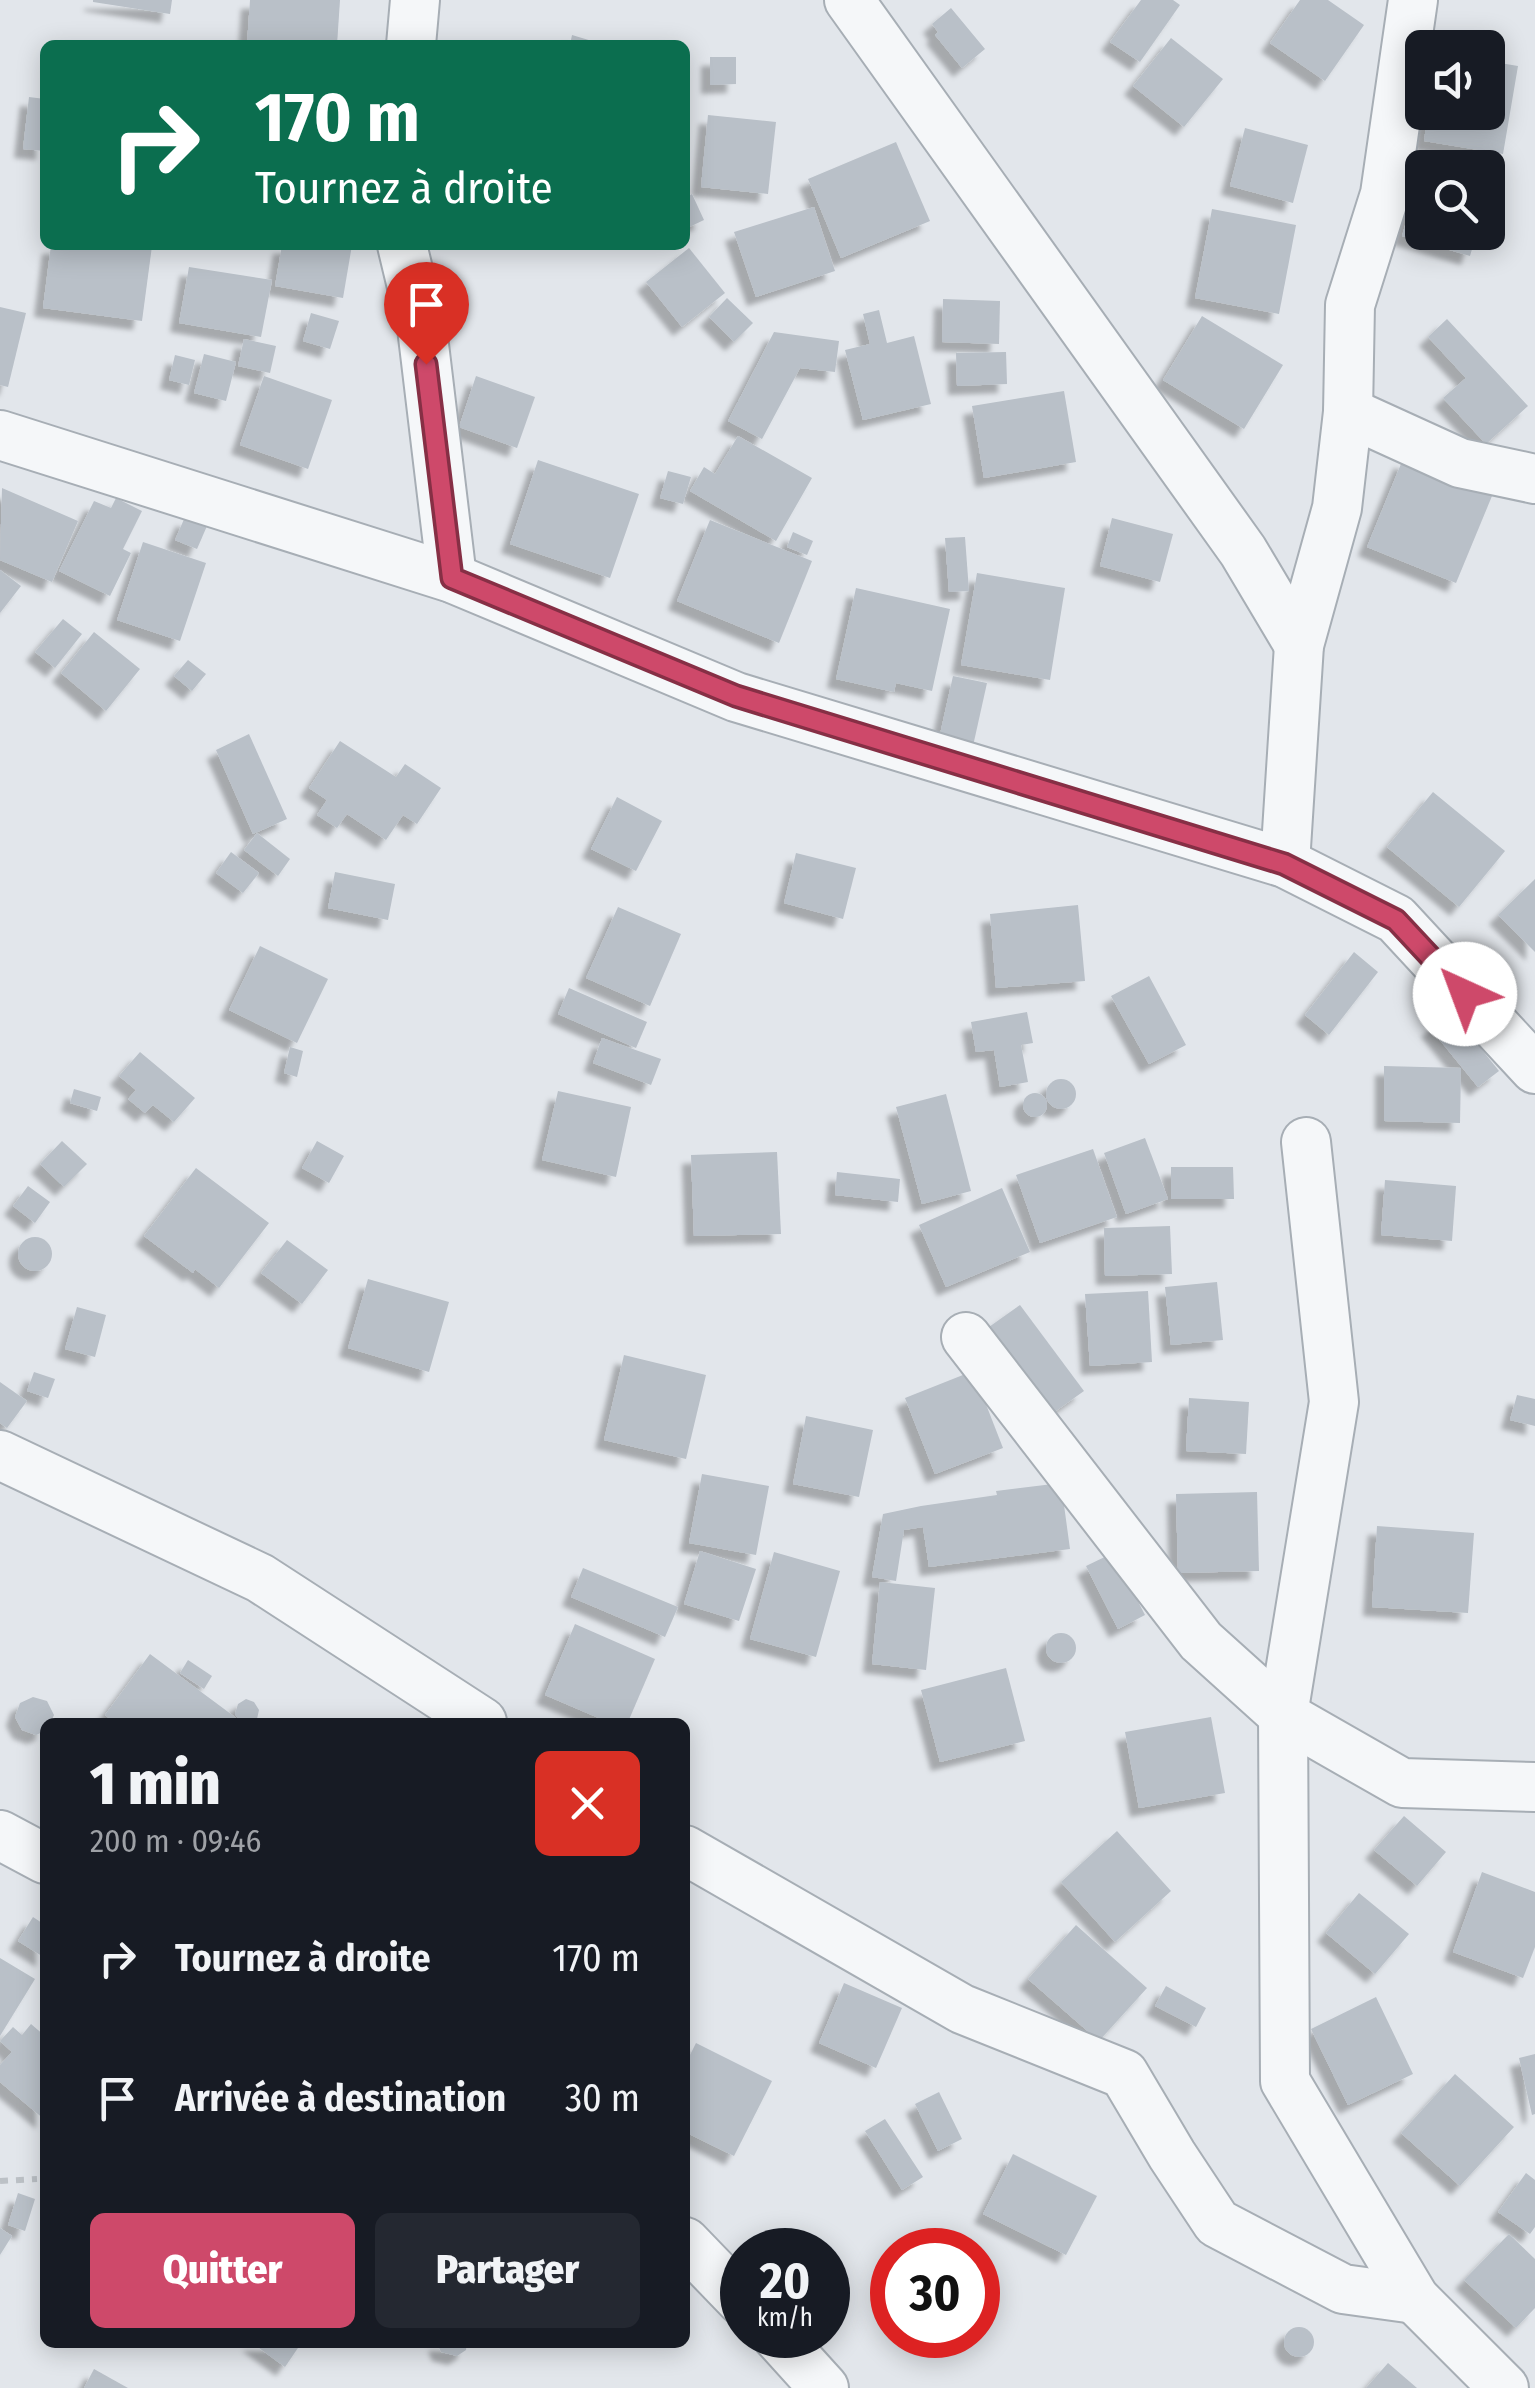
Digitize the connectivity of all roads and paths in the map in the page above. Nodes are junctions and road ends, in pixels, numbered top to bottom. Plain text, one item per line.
1 (414, 0) edge
2 (848, 0) edge
3 (1413, 0) edge
4 (411, 40) edge
5 (403, 250) edge
6 (1348, 412) junction
7 (0, 435) edge
8 (1535, 479) edge
9 (452, 578) junction
10 (1299, 645) junction
11 (1284, 864) junction
12 (1535, 1070) edge
13 (1306, 1142) dead end
14 (966, 1336) dead end
15 (0, 1454) edge
16 (1283, 1715) junction
17 (476, 1718) edge
18 (1535, 1787) edge
19 (0, 1835) edge
20 (690, 1853) edge
21 (40, 1855) edge
22 (37, 2179) dead end
23 (0, 2181) edge
24 (690, 2247) edge
25 (720, 2278) edge
26 (1414, 2299) junction
27 (797, 2358) edge
28 (824, 2388) edge
29 (1504, 2388) edge

1 - 4 street
2 - 10 street
3 - 6 street
5 - 9 street
6 - 8 street
6 - 10 street
7 - 9 street
9 - 11 street
10 - 11 street
11 - 12 street
13 - 16 street
14 - 16 street
15 - 17 street
16 - 18 street
16 - 26 street
19 - 21 street
20 - 26 street
22 - 23 path
24 - 25 street
26 - 29 street
27 - 28 street

